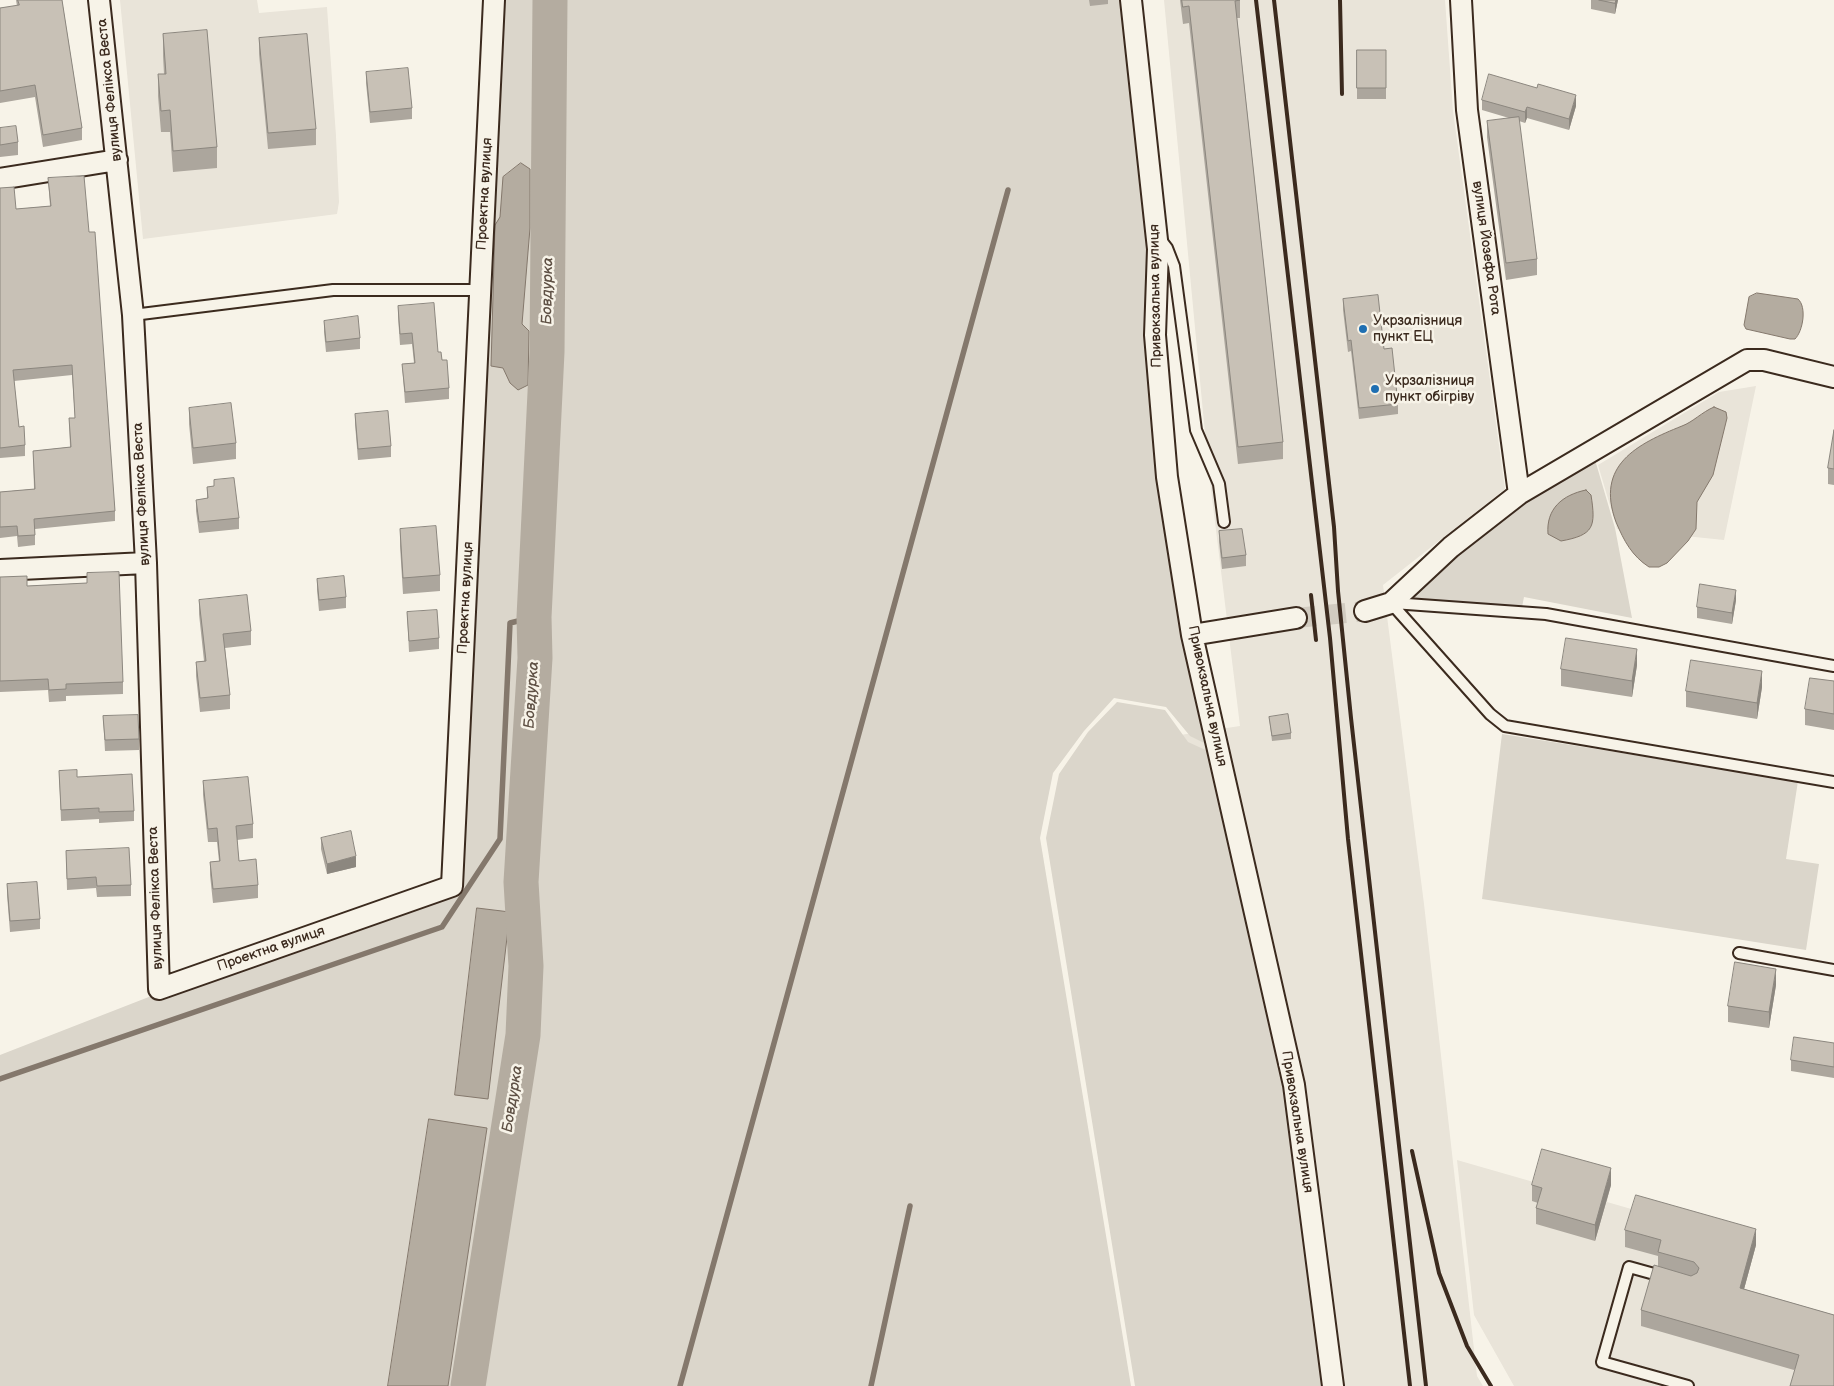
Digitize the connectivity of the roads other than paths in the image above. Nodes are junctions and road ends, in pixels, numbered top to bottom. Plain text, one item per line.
1 (99, 0) edge
2 (494, 0) edge
3 (1131, 0) edge
4 (1461, 0) edge
5 (117, 160) junction
6 (0, 179) edge
7 (1156, 235) junction
8 (481, 290) junction
9 (133, 315) junction
10 (1834, 377) edge
11 (1519, 494) junction
12 (1224, 522) dead end
13 (146, 563) junction
14 (0, 570) edge
15 (1391, 602) junction
16 (1365, 611) tunnel mouth
17 (1296, 618) tunnel mouth
18 (1192, 635) junction
19 (1834, 666) edge
20 (1834, 782) edge
21 (1739, 953) dead end
22 (1834, 970) edge
23 (159, 989) joint
24 (1674, 1280) edge
25 (1682, 1385) edge
26 (1333, 1386) edge

1 - 5 street, вулиця Фелікса Веста
2 - 8 street, Проектна вулиця
3 - 7 street, Привокзальна вулиця
4 - 11 street, вулиця Йозефа Рота
5 - 6 street
5 - 9 street, вулиця Фелікса Веста
7 - 12 lane
7 - 18 street, Привокзальна вулиця
8 - 9 lane
8 - 23 street, Проектна вулиця
9 - 13 street, вулиця Фелікса Веста
10 - 11 street
11 - 15 street
13 - 14 street
13 - 23 street, вулиця Фелікса Веста
15 - 16 street
15 - 19 lane
15 - 20 lane
17 - 18 street
18 - 26 street, Привокзальна вулиця
21 - 22 lane
24 - 25 lane

